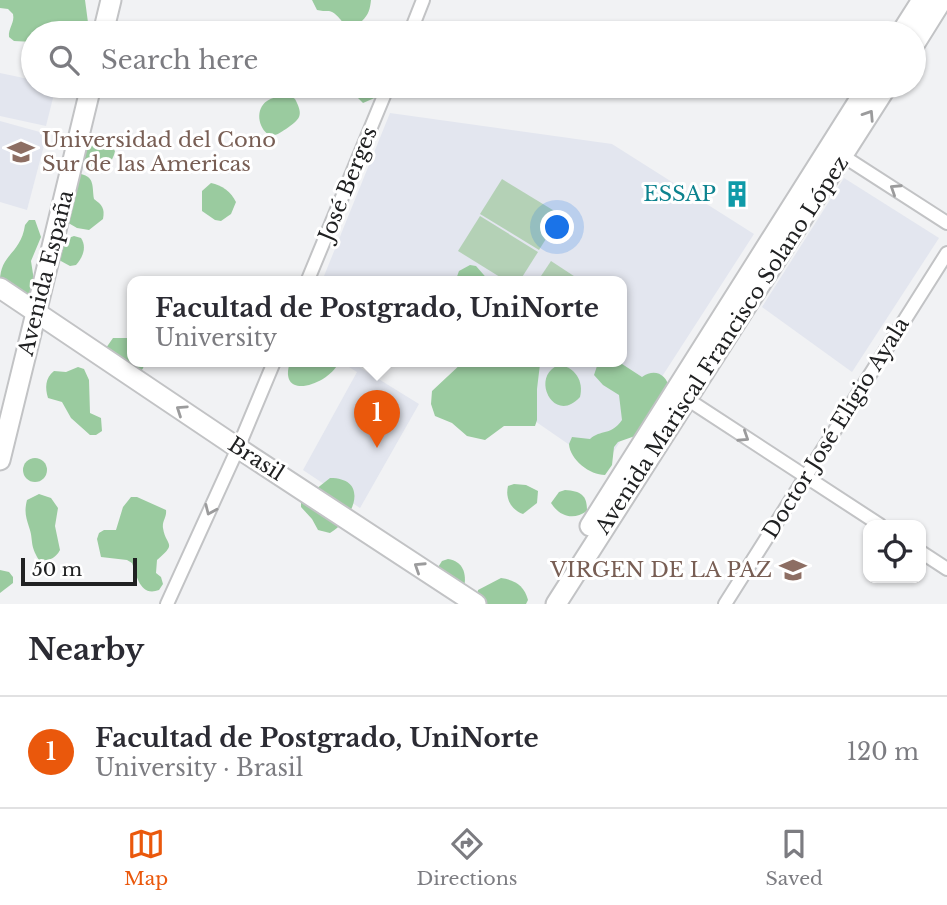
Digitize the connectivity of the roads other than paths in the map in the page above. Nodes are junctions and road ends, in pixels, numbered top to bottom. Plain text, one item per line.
1 (111, 0) edge
2 (423, 0) edge
3 (922, 0) edge
4 (942, 0) edge
5 (106, 21) edge
6 (415, 21) edge
7 (909, 21) edge
8 (926, 25) edge
9 (88, 98) edge
10 (383, 98) edge
11 (860, 98) edge
12 (879, 98) edge
13 (843, 156) junction
14 (947, 223) edge
15 (947, 253) edge
16 (309, 276) edge
17 (0, 288) edge
18 (735, 297) junction
19 (36, 313) junction
20 (272, 367) edge
21 (687, 399) junction
22 (0, 419) edge
23 (5, 440) junction
24 (238, 448) junction
25 (0, 460) edge
26 (805, 477) junction
27 (872, 520) edge
28 (926, 555) edge
29 (947, 569) edge
30 (167, 604) edge
31 (477, 604) edge
32 (541, 604) edge
33 (556, 604) edge
34 (725, 604) edge

1 - 5 main road
2 - 6 street
3 - 7 main road
4 - 8 main road
9 - 19 main road, Avenida España
10 - 16 street, José Berges
11 - 18 main road, Avenida Mariscal Francisco Solano López
13 -> 12 main road, Avenida Mariscal Francisco Solano López
14 -> 13 street
13 - 21 main road, Avenida Mariscal Francisco Solano López
15 - 26 street, Doctor José Eligio Ayala
17 - 19 main road, Brasil
18 - 21 main road
18 - 32 main road, Avenida Mariscal Francisco Solano López
19 - 23 main road, Avenida España
24 -> 19 main road, Brasil
20 - 24 street
21 -> 26 street
21 - 33 main road, Avenida Mariscal Francisco Solano López
22 - 23 main road
23 - 25 main road, Avenida España
24 -> 30 street
31 -> 24 main road, Brasil
26 - 27 street
26 - 34 street, Doctor José Eligio Ayala
28 - 29 street

